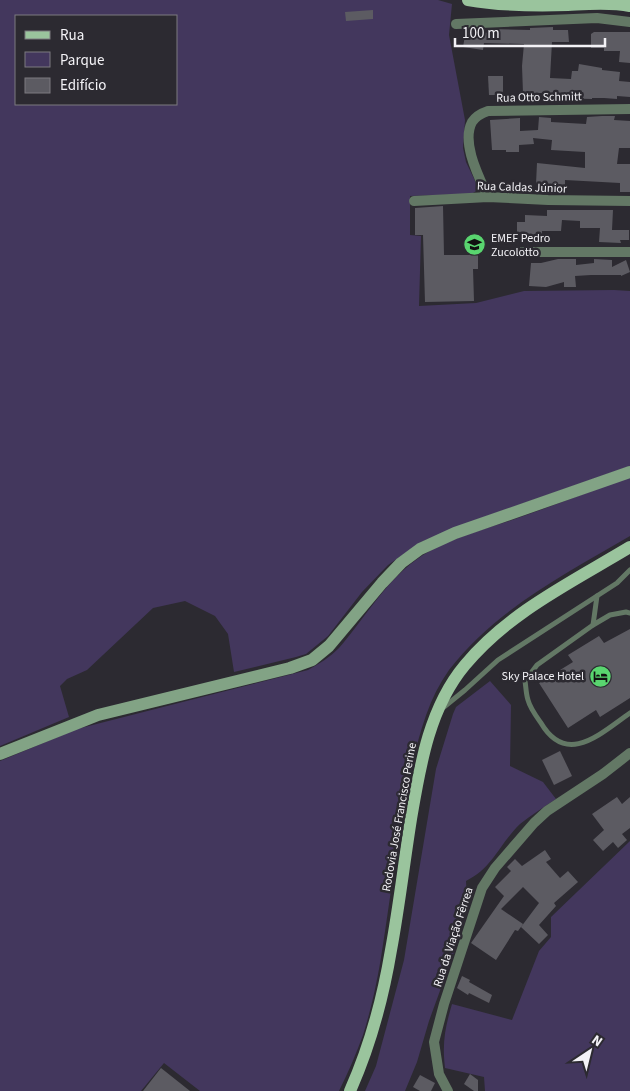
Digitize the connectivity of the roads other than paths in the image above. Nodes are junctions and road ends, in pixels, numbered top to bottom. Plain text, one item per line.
1 (468, 0) edge
2 (630, 6) edge
3 (630, 22) edge
4 (456, 24) dead end
5 (630, 109) edge
6 (488, 197) junction
7 (414, 201) dead end
8 (630, 201) edge
9 (522, 252) dead end
10 (630, 252) edge
11 (630, 472) edge
12 (630, 547) edge
13 (630, 570) edge
14 (597, 596) junction
15 (630, 613) edge
16 (593, 625) junction
17 (438, 711) junction
18 (630, 713) edge
19 (630, 753) edge
20 (0, 754) edge
21 (350, 1091) edge
22 (448, 1091) edge

1 - 2 main road
3 - 4 street
5 - 6 street, Rua Otto Schmitt
6 - 7 street, Rua Caldas Júnior
6 - 8 street, Rua Caldas Júnior
9 - 10 street
11 - 20 main road
12 - 17 main road, Rodovia José Francisco Perine
13 - 14 lane
14 - 16 lane
14 - 17 lane
15 - 16 lane
16 - 18 lane
17 - 21 main road, Rodovia José Francisco Perine
19 - 22 street, Rua da Viação Fêrrea

